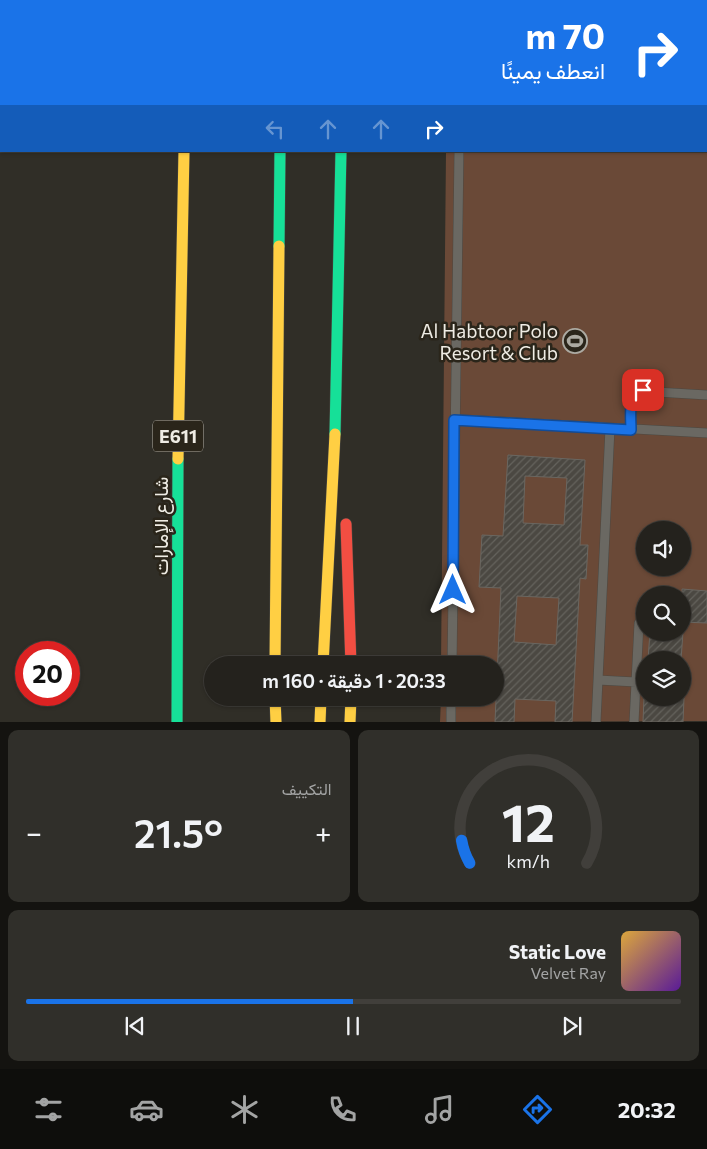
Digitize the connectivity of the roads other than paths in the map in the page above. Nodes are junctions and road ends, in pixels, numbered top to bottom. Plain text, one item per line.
1 (184, 152) edge
2 (280, 152) edge
3 (341, 152) edge
4 (459, 152) edge
5 (337, 386) junction
6 (707, 395) edge
7 (454, 420) junction
8 (610, 428) junction
9 (631, 430) junction
10 (707, 433) edge
11 (344, 496) dead end
12 (345, 516) dead end
13 (275, 656) edge
14 (323, 656) edge
15 (351, 656) edge
16 (452, 656) edge
17 (598, 680) junction
18 (636, 682) joint
19 (275, 706) edge
20 (321, 706) edge
21 (351, 706) edge
22 (452, 706) edge
23 (177, 722) edge
24 (276, 722) edge
25 (320, 722) edge
26 (350, 722) edge
27 (451, 722) edge
28 (596, 722) edge
29 (634, 722) edge

1 - 23 highway, شارع الإمارات / E611
2 - 13 highway
3 - 5 highway
4 - 7 lane
5 - 11 highway
5 - 14 highway
6 - 9 lane
7 - 8 lane
7 - 16 lane
8 - 9 lane
8 - 17 lane
9 - 10 lane
12 - 15 highway
17 - 18 lane
17 - 28 lane
18 - 29 lane
19 - 24 highway
20 - 25 highway
21 - 26 highway
22 - 27 lane

